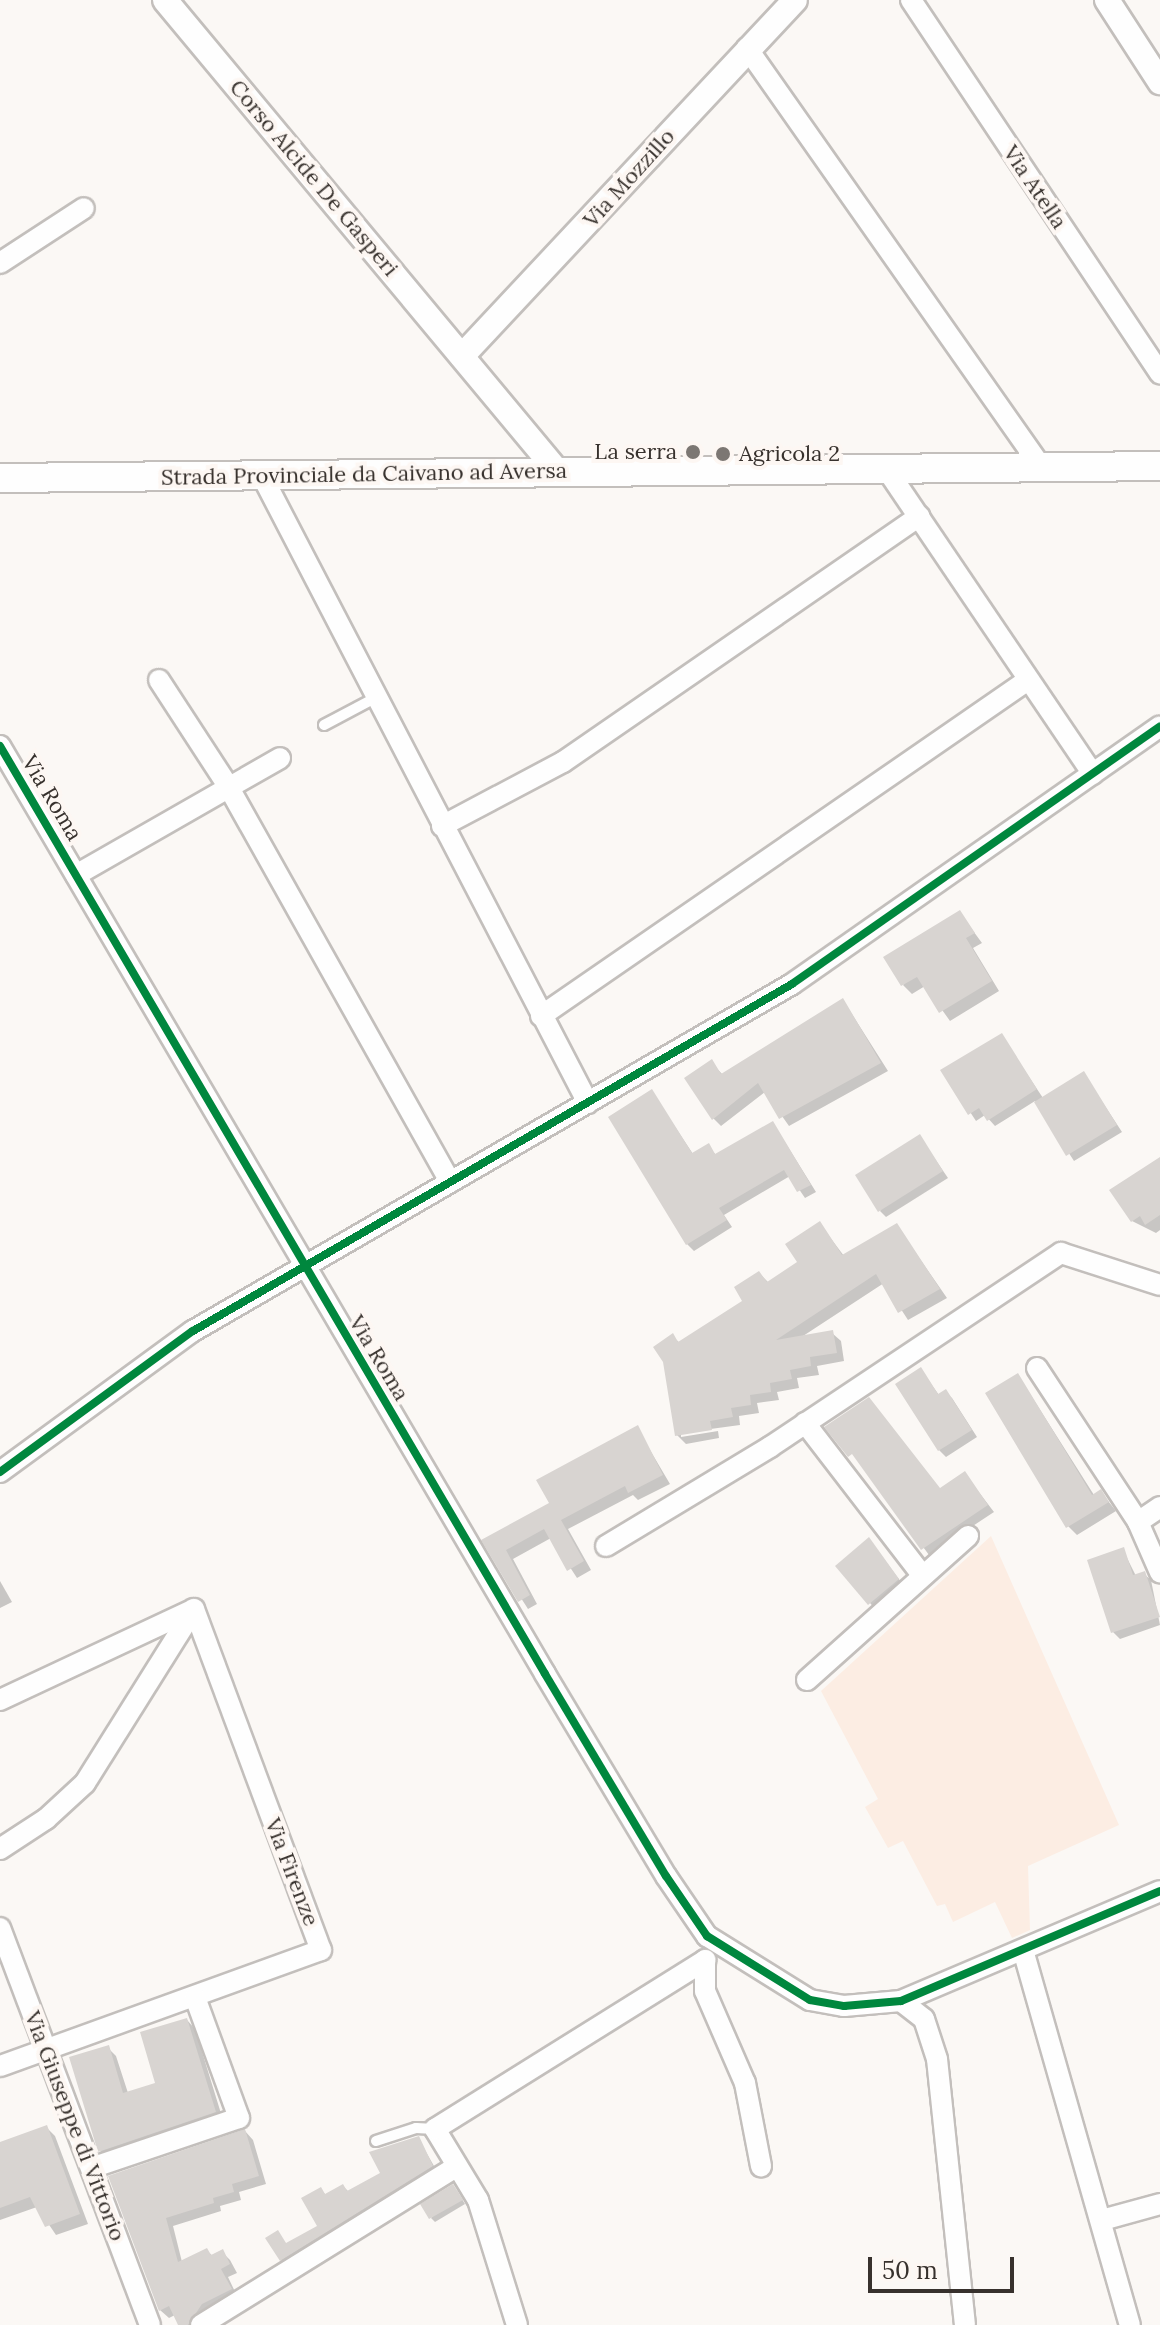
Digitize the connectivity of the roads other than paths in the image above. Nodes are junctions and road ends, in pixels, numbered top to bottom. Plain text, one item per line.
1 (165, 0) edge
2 (795, 0) edge
3 (911, 0) edge
4 (1107, 0) edge
5 (747, 48) junction
6 (1160, 82) edge
7 (84, 208) dead end
8 (0, 263) edge
9 (462, 356) junction
10 (1160, 374) edge
11 (1160, 466) edge
12 (1042, 468) junction
13 (887, 470) junction
14 (558, 472) junction
15 (261, 474) junction
16 (0, 478) edge
17 (919, 516) junction
18 (159, 680) dead end
19 (1028, 680) junction
20 (375, 698) junction
21 (324, 725) dead end
22 (1160, 726) edge
23 (0, 746) edge
24 (280, 758) dead end
25 (1093, 774) junction
26 (228, 786) junction
27 (442, 826) junction
28 (76, 875) junction
29 (541, 1016) junction
30 (588, 1103) junction
31 (450, 1182) junction
32 (305, 1270) junction
33 (1160, 1285) edge
34 (1037, 1368) dead end
35 (805, 1423) junction
36 (0, 1472) edge
37 (1160, 1507) edge
38 (1138, 1522) junction
39 (968, 1536) dead end
40 (606, 1546) dead end
41 (1160, 1572) edge
42 (923, 1576) junction
43 (194, 1609) junction
44 (807, 1680) dead end
45 (0, 1700) edge
46 (0, 1849) edge
47 (1160, 1891) edge
48 (0, 1928) edge
49 (1023, 1950) junction
50 (712, 1953) junction
51 (195, 1997) junction
52 (901, 2001) junction
53 (45, 2050) junction
54 (0, 2066) edge
55 (435, 2129) junction
56 (376, 2141) dead end
57 (761, 2166) dead end
58 (94, 2167) junction
59 (456, 2167) junction
60 (1160, 2204) edge
61 (1102, 2220) junction
62 (150, 2325) edge
63 (201, 2325) edge
64 (517, 2325) edge
65 (965, 2325) edge
66 (1130, 2325) edge

1 - 9 street, Corso Alcide De Gasperi
2 - 5 street, Via Mozzillo
3 - 10 street, Via Atella
4 - 6 street
5 - 9 street, Via Mozzillo
5 - 12 street
7 - 8 street
9 - 14 street, Corso Alcide De Gasperi
11 - 12 main road, Strada Provinciale da Caivano ad Aversa
12 - 13 main road, Strada Provinciale da Caivano ad Aversa
13 - 14 main road, Strada Provinciale da Caivano ad Aversa
13 - 17 street
14 - 15 main road, Strada Provinciale da Caivano ad Aversa
15 - 16 main road, Strada Provinciale da Caivano ad Aversa
15 - 20 street
17 - 19 street
17 - 27 street
18 - 26 street
19 - 25 street
19 - 29 street
20 - 21 lane
20 - 27 street
22 - 25 street
23 - 28 street, Via Roma
24 - 26 street
25 - 30 street
26 - 28 street
26 - 31 street
27 - 29 street
28 - 32 street, Via Roma
29 - 30 street
30 - 31 street
31 - 32 street
32 - 36 street
32 - 50 street, Via Roma
33 - 35 street
34 - 38 street
35 - 40 street
35 - 42 street
37 - 38 street
38 - 41 street
39 - 42 street
42 - 44 street
43 - 45 street
43 - 46 street
43 - 51 street, Via Firenze
47 - 49 street, Via Roma
48 - 53 street, Via Giuseppe di Vittorio
49 - 52 street, Via Roma
49 - 61 street
50 - 52 street, Via Roma
50 - 55 street
50 - 57 street
51 - 53 street, Via Firenze
51 - 58 street
52 - 65 street
53 - 54 street, Via Firenze
53 - 58 street, Via Giuseppe di Vittorio
55 - 56 lane
55 - 59 street
58 - 62 street, Via Giuseppe di Vittorio
59 - 63 street
59 - 64 street
60 - 61 street
61 - 66 street

